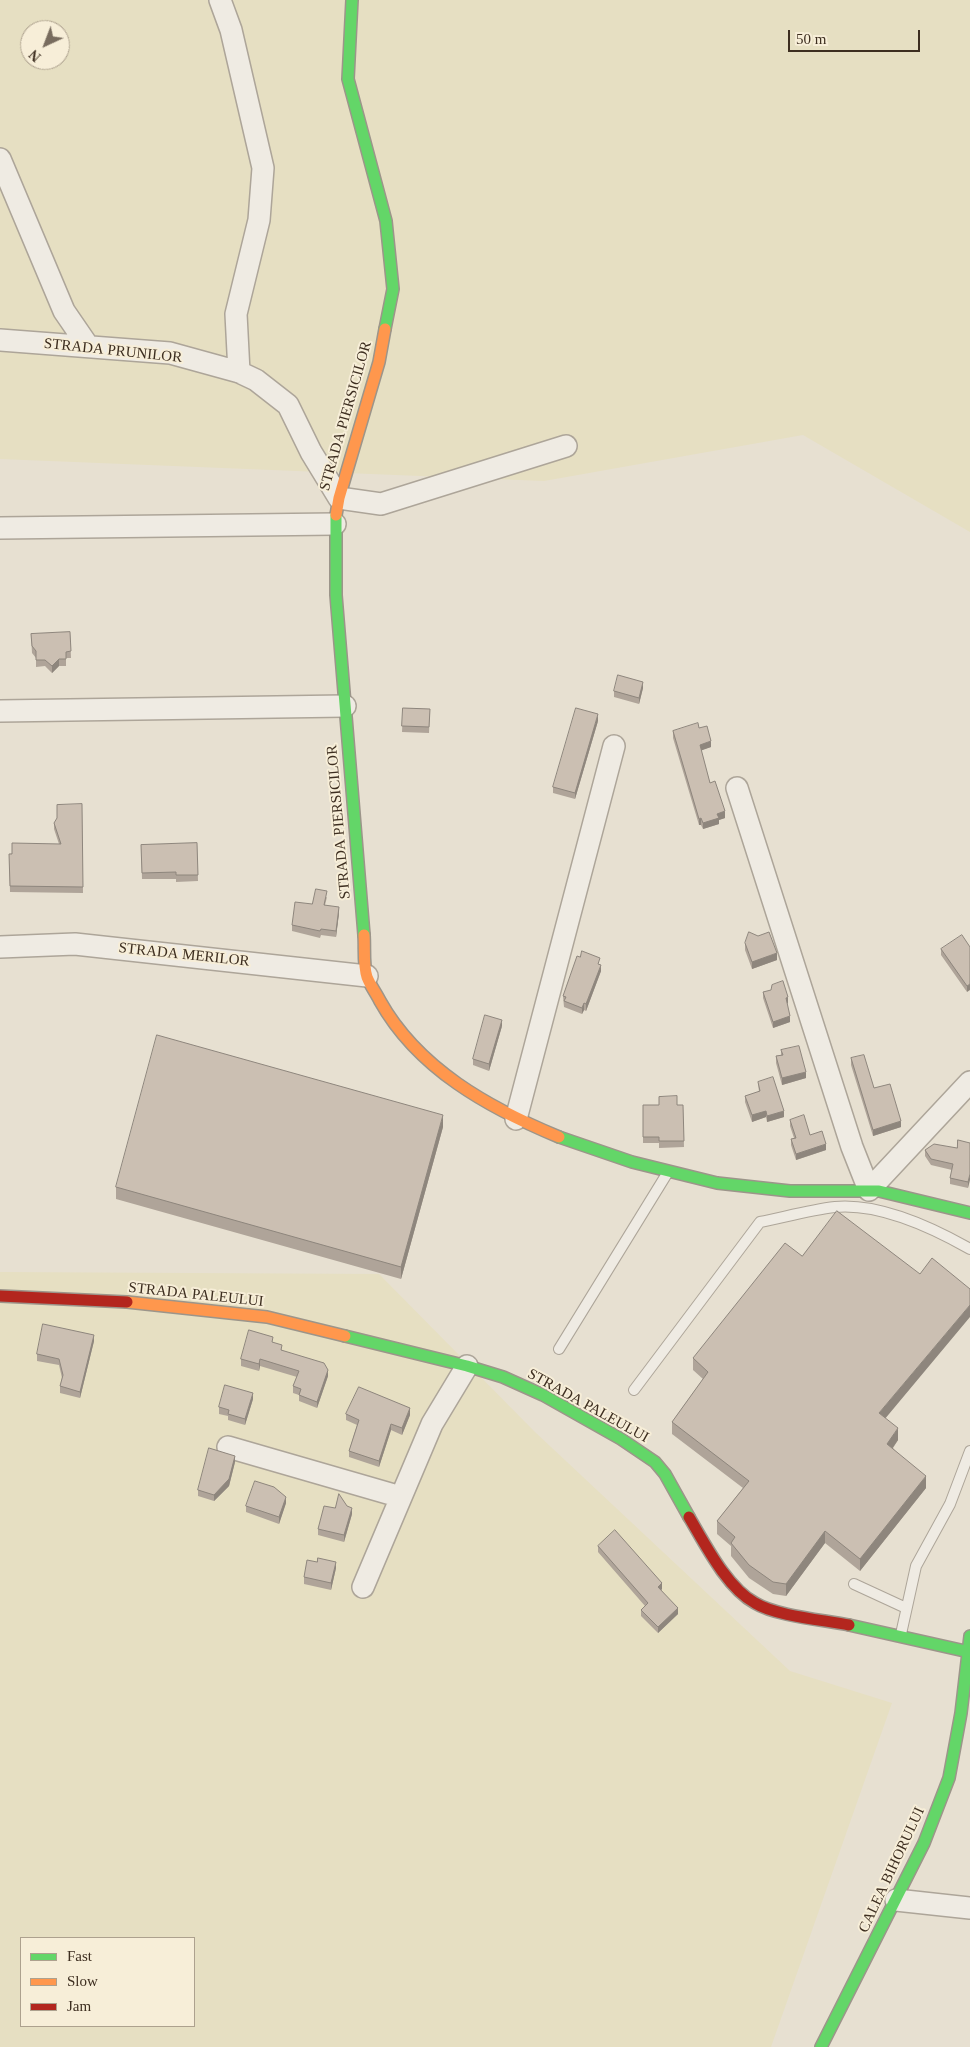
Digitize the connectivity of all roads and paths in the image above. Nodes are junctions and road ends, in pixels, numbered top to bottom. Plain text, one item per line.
1 (220, 0) edge
2 (352, 0) edge
3 (0, 159) edge
4 (0, 340) edge
5 (88, 346) junction
6 (239, 372) junction
7 (566, 446) dead end
8 (339, 498) junction
9 (335, 524) junction
10 (0, 528) edge
11 (345, 706) junction
12 (0, 711) edge
13 (614, 746) dead end
14 (737, 788) dead end
15 (0, 947) edge
16 (367, 976) junction
17 (970, 1082) edge
18 (516, 1119) junction
19 (668, 1172) junction
20 (869, 1190) junction
21 (970, 1213) edge
22 (970, 1249) edge
23 (0, 1296) edge
24 (558, 1349) dead end
25 (468, 1366) junction
26 (634, 1390) dead end
27 (228, 1447) dead end
28 (970, 1451) edge
29 (401, 1497) junction
30 (854, 1584) dead end
31 (363, 1587) dead end
32 (906, 1608) junction
33 (900, 1635) junction
34 (970, 1636) edge
35 (969, 1652) edge
36 (896, 1900) junction
37 (970, 1908) edge
38 (821, 2047) edge

1 - 6 street
2 - 8 street, STRADA PIERSICILOR
3 - 5 street
4 - 5 street, STRADA PRUNILOR
5 - 6 street, STRADA PRUNILOR
6 - 8 street, STRADA PRUNILOR
7 - 8 street
8 - 9 street, STRADA PIERSICILOR
9 - 10 street
9 - 11 street, STRADA PIERSICILOR
11 - 12 street
11 - 16 street, STRADA PIERSICILOR
13 - 18 street
14 - 20 street
15 - 16 street, STRADA MERILOR
16 - 18 street, STRADA PIERSICILOR
17 - 20 street
18 - 19 street, STRADA PIERSICILOR
19 - 20 street, STRADA PIERSICILOR
19 - 24 lane
20 - 21 street, STRADA PIERSICILOR
22 - 26 lane
23 - 25 street, STRADA PALEULUI
25 - 29 street
25 - 33 street, STRADA PALEULUI
27 - 29 street
28 - 32 lane
29 - 31 street
30 - 32 lane
32 - 33 lane
33 - 35 street, STRADA PALEULUI
34 - 35 street, CALEA BIHORULUI
35 - 36 street, CALEA BIHORULUI
36 - 37 street
36 - 38 street, CALEA BIHORULUI

